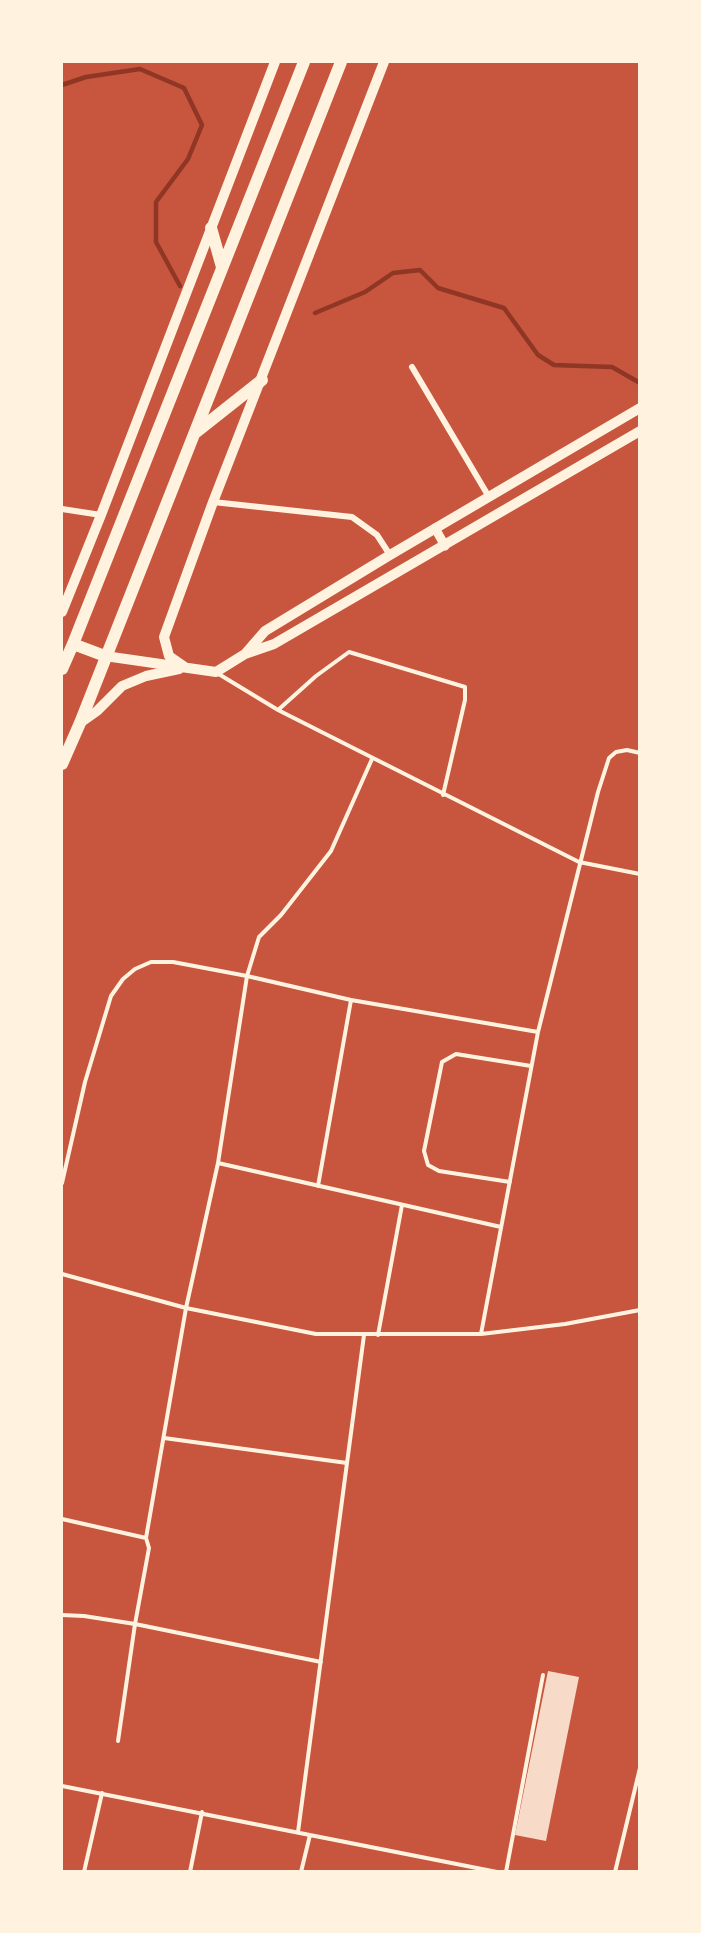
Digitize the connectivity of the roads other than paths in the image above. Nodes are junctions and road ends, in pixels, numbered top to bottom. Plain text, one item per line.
1 (275, 62) edge
2 (303, 62) edge
3 (341, 62) edge
4 (384, 62) edge
5 (211, 228) junction
6 (222, 267) junction
7 (411, 367) dead end
8 (262, 380) junction
9 (639, 408) edge
10 (639, 431) edge
11 (193, 435) junction
12 (489, 497) junction
13 (213, 502) junction
14 (62, 509) edge
15 (101, 515) junction
16 (435, 528) junction
17 (445, 546) junction
18 (390, 555) junction
19 (62, 612) edge
20 (73, 644) junction
21 (245, 654) junction
22 (105, 656) junction
23 (185, 667) junction
24 (62, 669) edge
25 (216, 672) junction
26 (278, 710) junction
27 (80, 723) junction
28 (639, 753) edge
29 (372, 759) junction
30 (62, 764) edge
31 (443, 795) junction
32 (579, 862) junction
33 (639, 874) edge
34 (247, 976) junction
35 (351, 1000) junction
36 (538, 1032) junction
37 (531, 1066) junction
38 (218, 1163) junction
39 (510, 1182) junction
40 (62, 1183) edge
41 (318, 1186) junction
42 (402, 1204) junction
43 (501, 1227) junction
44 (62, 1274) edge
45 (186, 1308) junction
46 (639, 1310) edge
47 (481, 1334) junction
48 (364, 1335) junction
49 (378, 1335) junction
50 (164, 1438) junction
51 (347, 1463) junction
52 (62, 1519) edge
53 (146, 1538) junction
54 (62, 1615) edge
55 (135, 1624) junction
56 (321, 1662) junction
57 (543, 1675) dead end
58 (118, 1741) dead end
59 (639, 1768) edge
60 (62, 1786) edge
61 (102, 1793) junction
62 (202, 1812) junction
63 (298, 1832) junction
64 (310, 1834) junction
65 (84, 1872) edge
66 (189, 1872) edge
67 (301, 1872) edge
68 (497, 1872) edge
69 (506, 1872) edge
70 (615, 1872) edge

1 - 5 main road
2 - 6 highway
3 - 11 highway
4 - 8 main road
5 - 6 highway
5 - 15 main road
6 - 20 highway
7 - 12 street
8 - 11 highway
8 - 13 main road
9 - 12 main road
10 - 17 main road
11 - 22 highway
12 - 16 main road
13 - 18 street
13 - 23 main road
14 - 15 street
15 - 19 main road
16 - 17 street
16 - 18 main road
17 - 21 main road
18 - 21 main road
20 - 22 highway
20 - 24 highway
21 - 25 main road
22 - 23 main road
22 - 27 highway
23 - 25 main road
23 - 27 main road
25 - 26 lane
26 - 29 lane
26 - 31 lane
27 - 30 highway
28 - 32 lane
29 - 31 lane
29 - 34 lane
31 - 32 lane
32 - 33 lane
32 - 36 lane
34 - 35 lane
34 - 38 lane
34 - 40 lane
35 - 36 lane
35 - 41 lane
36 - 37 lane
37 - 39 lane
37 - 39 lane
38 - 41 lane
38 - 45 lane
39 - 43 lane
41 - 42 lane
42 - 43 lane
42 - 49 lane
43 - 47 lane
44 - 45 lane
45 - 48 lane
45 - 50 lane
46 - 47 lane
47 - 49 lane
48 - 49 lane
48 - 51 lane
50 - 51 lane
50 - 53 lane
51 - 56 lane
52 - 53 lane
53 - 55 lane
54 - 55 lane
55 - 56 lane
55 - 58 lane
56 - 63 lane
57 - 69 lane
59 - 70 lane
60 - 61 lane
61 - 62 lane
61 - 65 lane
62 - 63 lane
62 - 66 lane
63 - 64 lane
64 - 67 lane
64 - 68 lane

